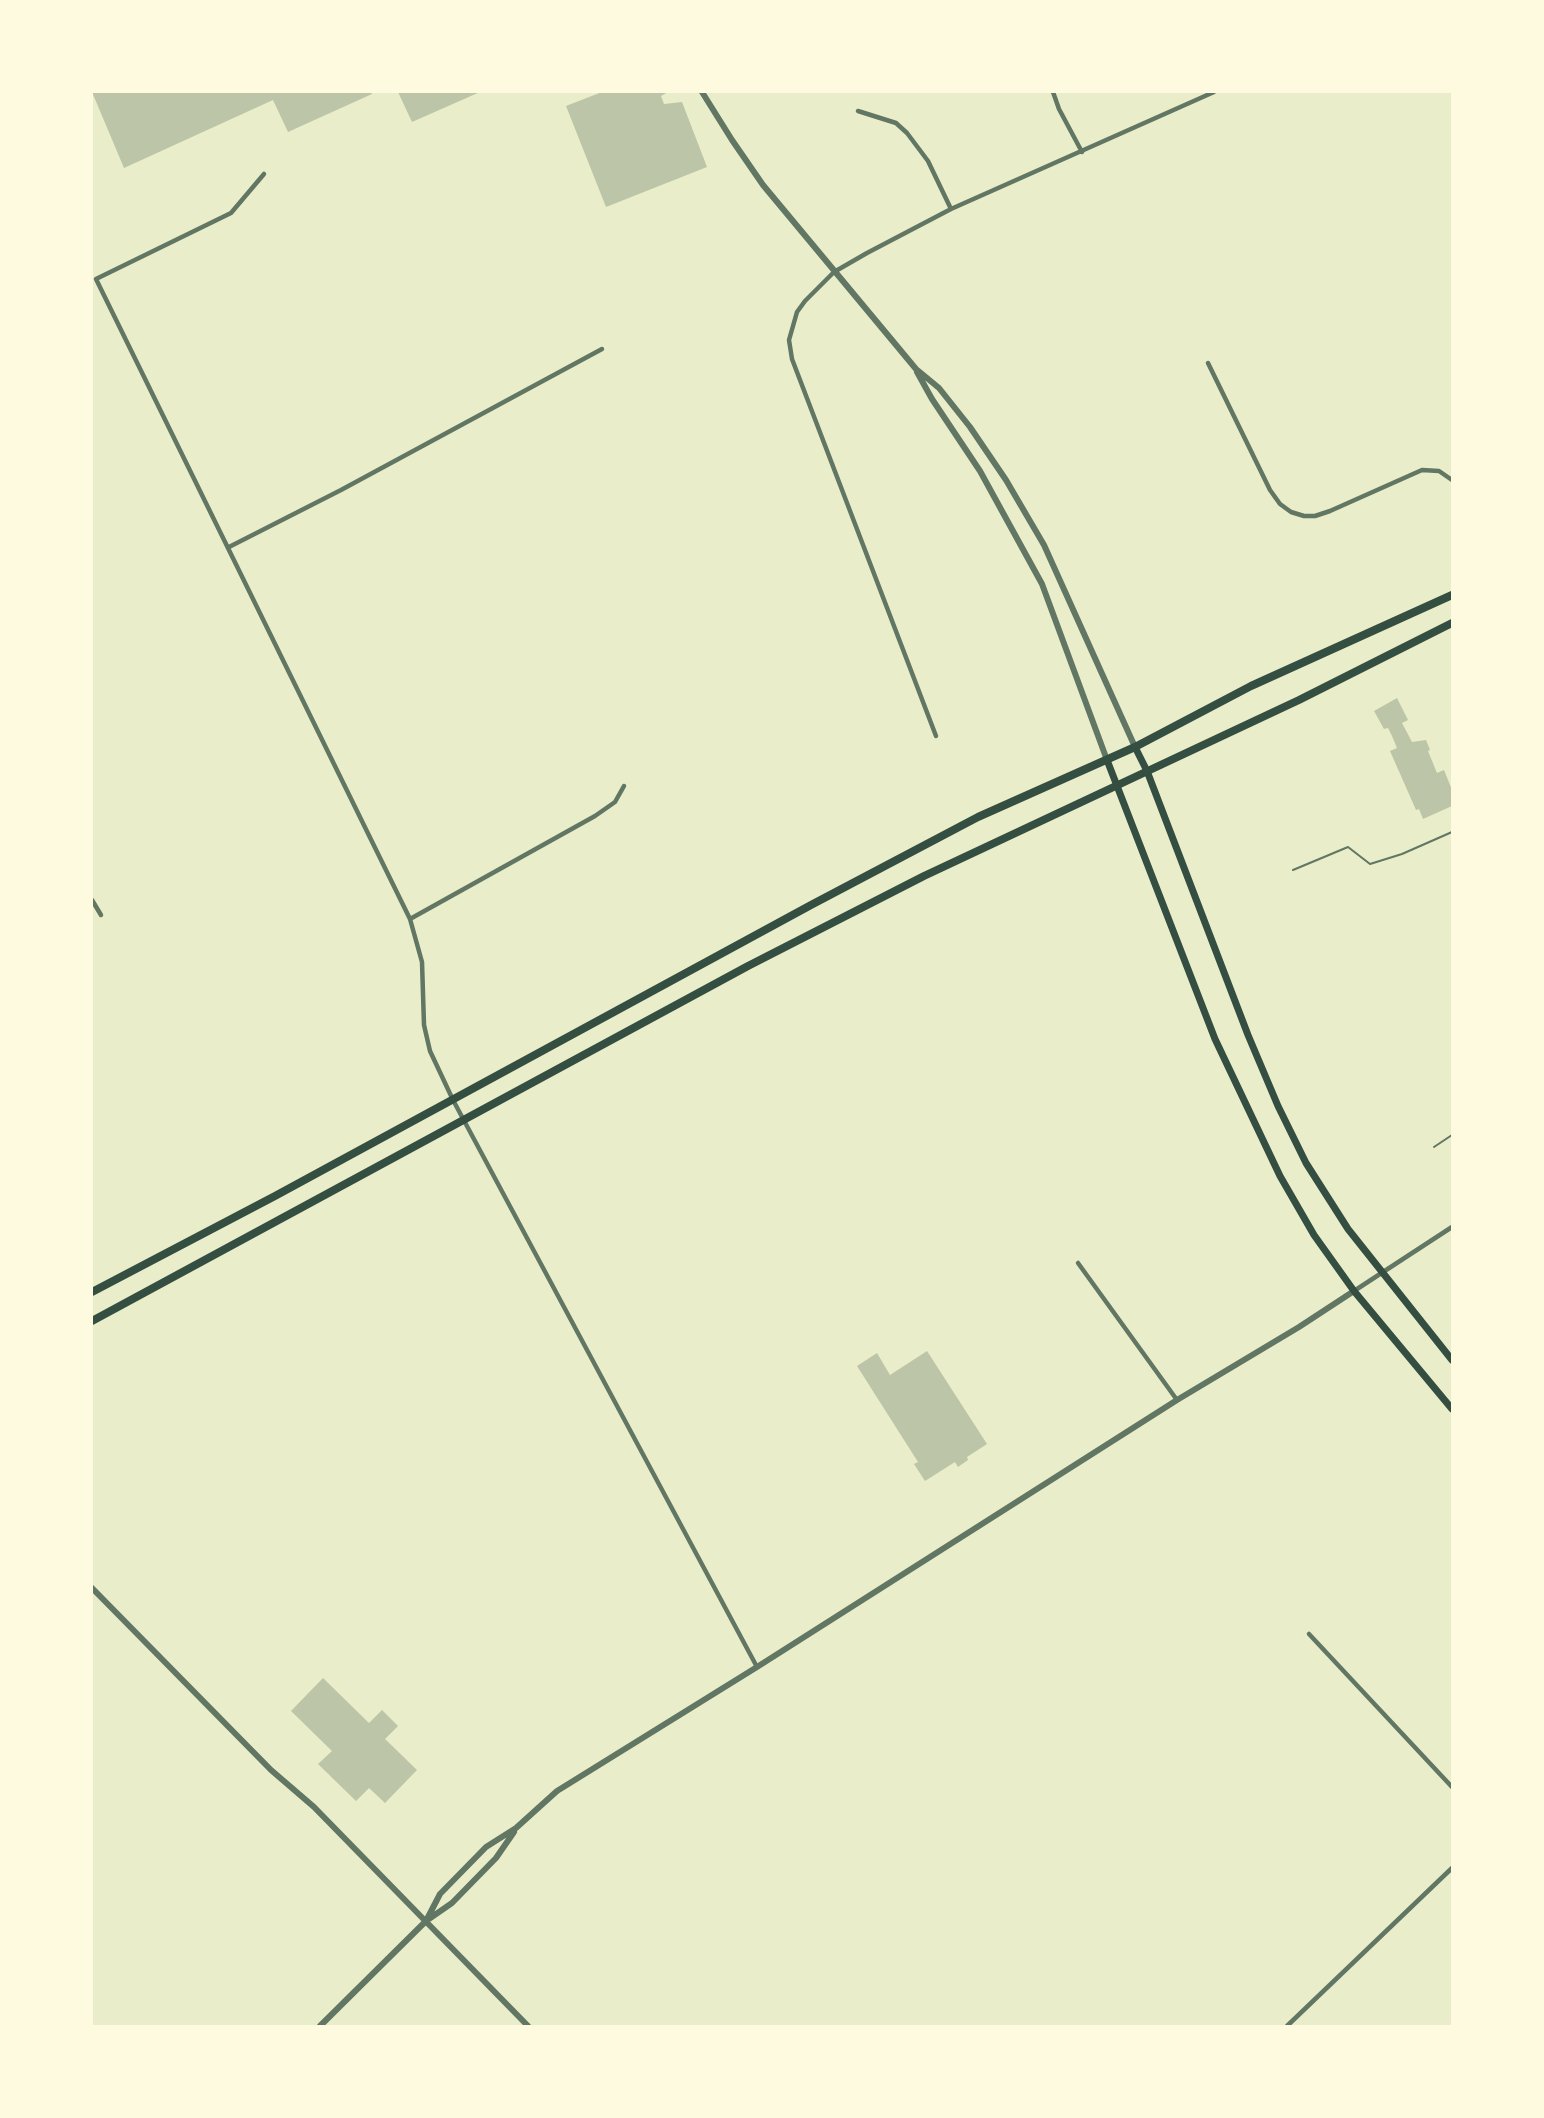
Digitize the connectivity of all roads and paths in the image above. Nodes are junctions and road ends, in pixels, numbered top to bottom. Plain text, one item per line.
1 (702, 92) edge
2 (1053, 92) edge
3 (1214, 92) edge
4 (858, 111) dead end
5 (1082, 152) junction
6 (264, 174) dead end
7 (951, 208) junction
8 (834, 272) junction
9 (602, 349) dead end
10 (1208, 363) dead end
11 (916, 369) junction
12 (1452, 480) edge
13 (229, 547) junction
14 (1452, 595) edge
15 (1452, 623) edge
16 (936, 736) dead end
17 (1135, 747) junction
18 (1107, 760) junction
19 (1147, 771) junction
20 (624, 786) dead end
21 (1115, 786) junction
22 (1452, 832) edge
23 (1293, 870) dead end
24 (92, 900) edge
25 (100, 915) dead end
26 (410, 919) junction
27 (453, 1100) junction
28 (463, 1119) junction
29 (1452, 1135) edge
30 (1434, 1147) dead end
31 (1452, 1227) edge
32 (1078, 1263) dead end
33 (1382, 1274) junction
34 (1354, 1291) junction
35 (92, 1292) edge
36 (92, 1321) edge
37 (1452, 1360) edge
38 (1177, 1400) junction
39 (1452, 1408) edge
40 (92, 1588) edge
41 (1308, 1634) dead end
42 (757, 1667) junction
43 (1452, 1786) edge
44 (516, 1828) junction
45 (1452, 1868) edge
46 (426, 1921) junction
47 (321, 2026) edge
48 (528, 2026) edge
49 (1287, 2026) edge

1 - 8 street
2 - 5 street
3 - 5 street
4 - 7 street
5 - 7 street
6 - 13 street
7 - 8 street
8 - 11 street
8 - 16 street
9 - 13 street
10 - 12 street
11 - 17 street
11 - 18 street
13 - 26 street
14 - 17 main road
15 - 19 main road
17 - 18 main road
17 - 19 main road
18 - 21 main road
18 - 27 main road
19 - 21 main road
19 - 33 main road
20 - 26 street
21 - 28 main road
21 - 34 main road
22 - 23 lane
24 - 25 street
26 - 27 street
27 - 28 street
27 - 35 main road
28 - 36 main road
28 - 42 street
29 - 30 lane
31 - 33 street
32 - 38 street
33 - 34 street
33 - 37 main road
34 - 38 street
34 - 39 main road
38 - 42 street
40 - 46 street
41 - 43 street
42 - 44 street
44 - 46 street
44 - 46 street
45 - 49 street
46 - 47 street
46 - 48 street

